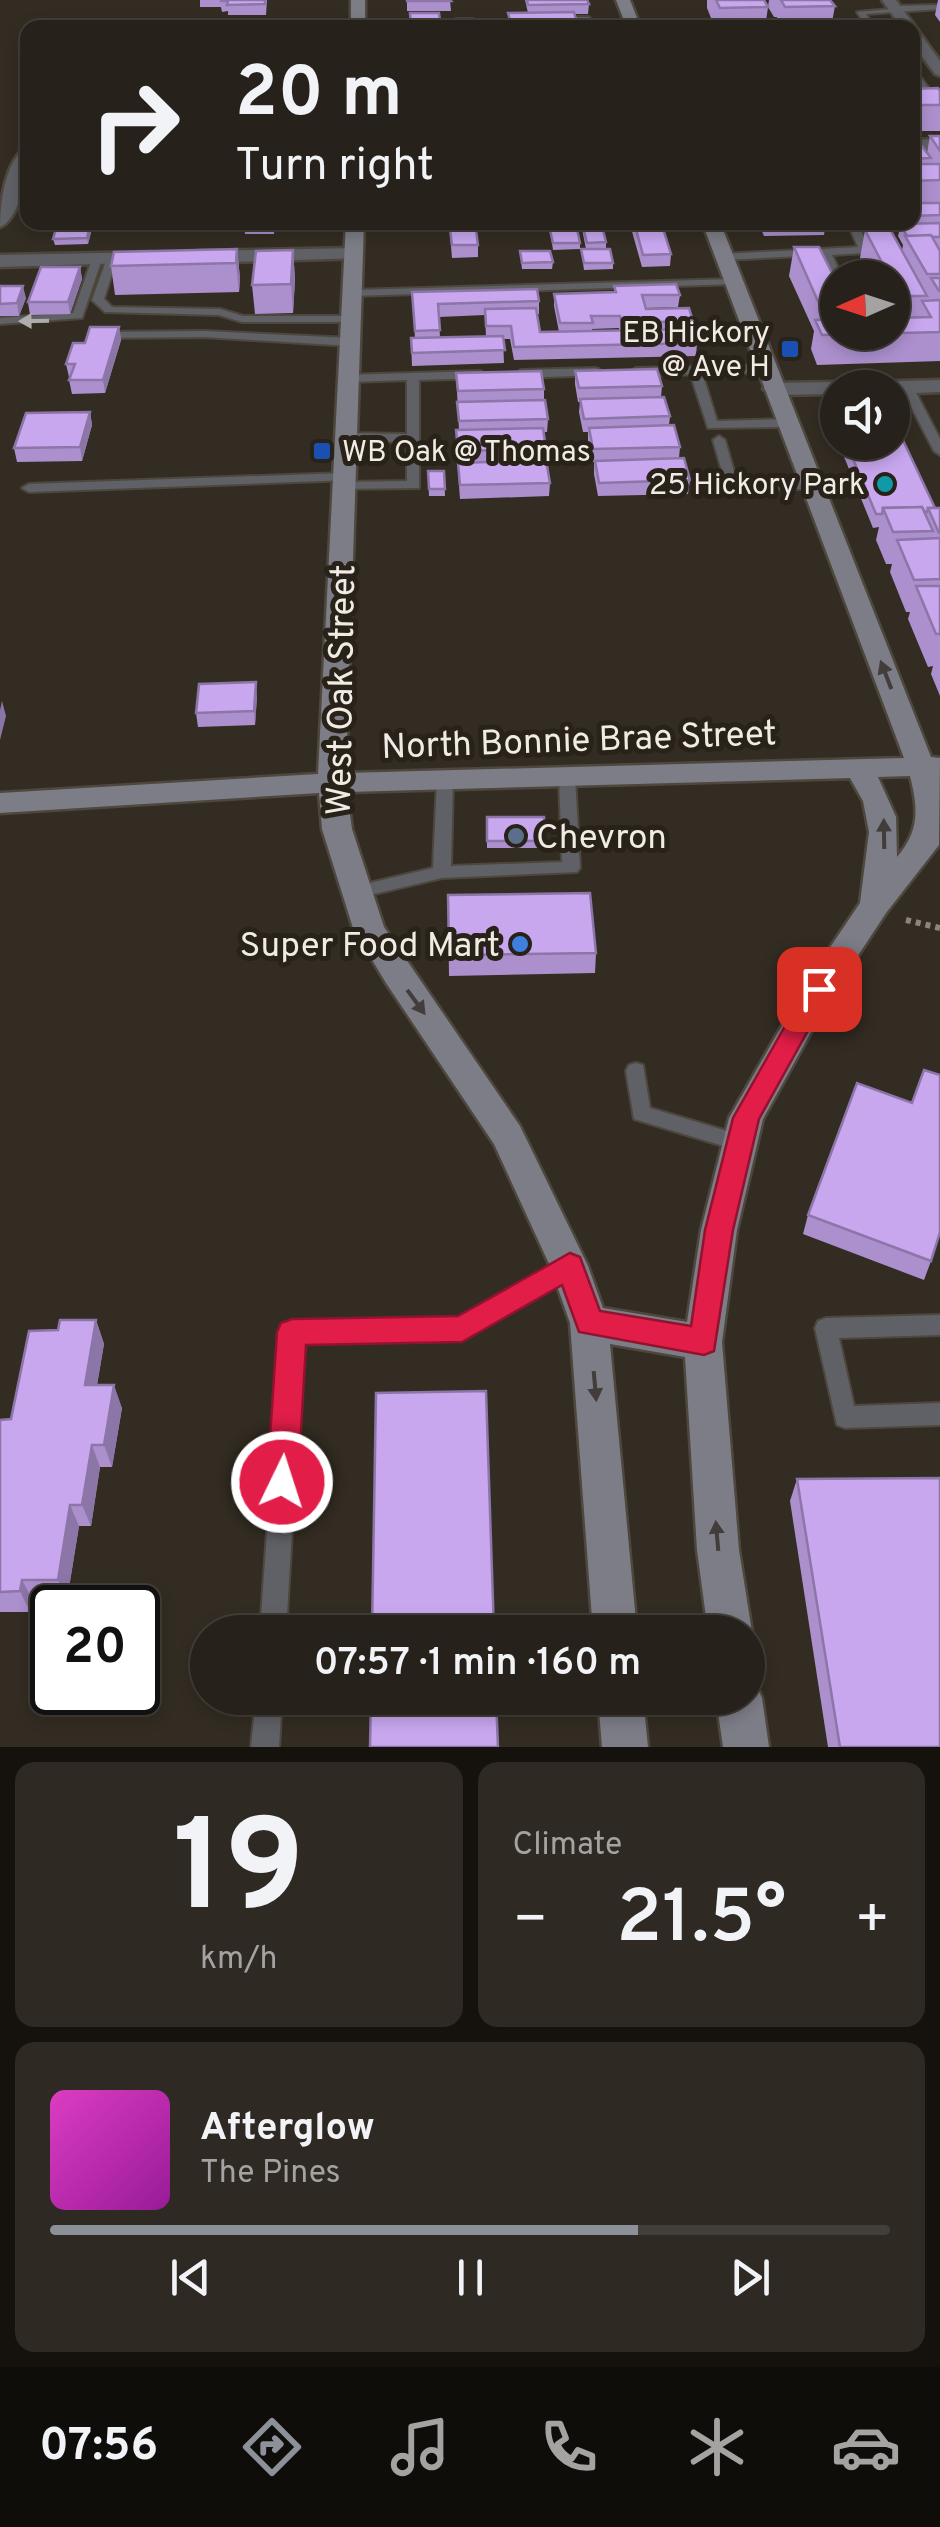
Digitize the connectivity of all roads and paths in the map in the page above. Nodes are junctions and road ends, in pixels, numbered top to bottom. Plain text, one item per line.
1 (894, 6) edge
2 (940, 7) edge
3 (550, 19) edge
4 (589, 20) edge
5 (866, 20) edge
6 (920, 35) edge
7 (934, 37) dead end
8 (920, 44) edge
9 (940, 71) edge
10 (920, 80) edge
11 (940, 110) edge
12 (926, 111) edge
13 (20, 171) edge
14 (0, 222) edge
15 (355, 230) edge
16 (713, 230) edge
17 (855, 230) edge
18 (355, 254) junction
19 (827, 254) junction
20 (723, 256) junction
21 (104, 259) junction
22 (0, 260) edge
23 (830, 260) edge
24 (733, 282) junction
25 (353, 294) junction
26 (0, 322) edge
27 (351, 330) junction
28 (104, 335) edge
29 (609, 372) edge
30 (628, 372) edge
31 (491, 374) edge
32 (511, 374) edge
33 (413, 376) junction
34 (350, 378) junction
35 (698, 379) dead end
36 (770, 379) junction
37 (820, 386) edge
38 (940, 386) edge
39 (910, 387) edge
40 (910, 393) edge
41 (786, 423) junction
42 (347, 437) junction
43 (414, 438) junction
44 (719, 440) dead end
45 (940, 451) edge
46 (344, 482) junction
47 (811, 485) junction
48 (30, 488) dead end
49 (931, 766) edge
50 (858, 768) junction
51 (567, 776) junction
52 (445, 780) junction
53 (332, 783) junction
54 (0, 804) edge
55 (442, 872) junction
56 (357, 892) junction
57 (874, 905) junction
58 (906, 920) dead end
59 (940, 928) edge
60 (636, 1071) dead end
61 (740, 1144) junction
62 (570, 1266) junction
63 (590, 1323) junction
64 (940, 1324) edge
65 (704, 1342) junction
66 (940, 1414) edge
67 (274, 1615) edge
68 (614, 1615) edge
69 (728, 1615) edge
70 (267, 1715) edge
71 (622, 1715) edge
72 (741, 1715) edge
73 (266, 1747) edge
74 (625, 1747) edge
75 (746, 1747) edge

1 - 2 lane
1 - 5 lane
3 - 4 lane
6 - 7 street
8 - 9 street
10 - 11 lane
11 - 12 lane
13 - 14 street
15 - 18 main road, West Oak Street
16 - 20 main road
17 - 19 lane
18 - 21 street
18 - 25 main road, West Oak Street
19 - 20 lane
19 - 23 lane
20 - 24 main road
21 - 22 street
21 -> 26 lane
21 - 27 lane
24 - 25 lane
24 - 36 main road
25 - 27 main road, West Oak Street
27 - 28 lane
27 - 34 main road, West Oak Street
29 - 32 lane
30 - 36 lane
31 - 33 lane
33 - 34 lane
33 - 43 lane
34 - 42 main road, West Oak Street
35 - 41 lane
36 - 37 street
36 - 41 main road
38 - 39 street
40 - 45 lane
41 - 47 main road
42 - 43 lane
42 - 46 main road, West Oak Street
43 - 46 lane
44 - 47 lane
46 - 48 lane
46 - 53 main road, West Oak Street
49 -> 47 main road
49 - 50 main road, North Bonnie Brae Street
49 - 57 main road
50 - 51 main road, North Bonnie Brae Street
57 -> 50 main road
51 - 52 main road, North Bonnie Brae Street
51 - 55 lane
52 - 53 main road, North Bonnie Brae Street
52 - 55 lane
53 - 54 main road, North Bonnie Brae Street
53 - 56 main road, West Oak Street
55 - 56 lane
56 -> 62 main road, West Oak Street
57 - 61 main road
58 - 59 path
60 - 61 lane
61 - 65 main road
62 - 63 main road, West Oak Street
62 - 67 lane
63 - 65 main road
63 -> 68 main road, West Oak Street
64 - 66 lane
69 -> 65 main road
70 - 73 lane
71 - 74 main road
72 - 75 main road

